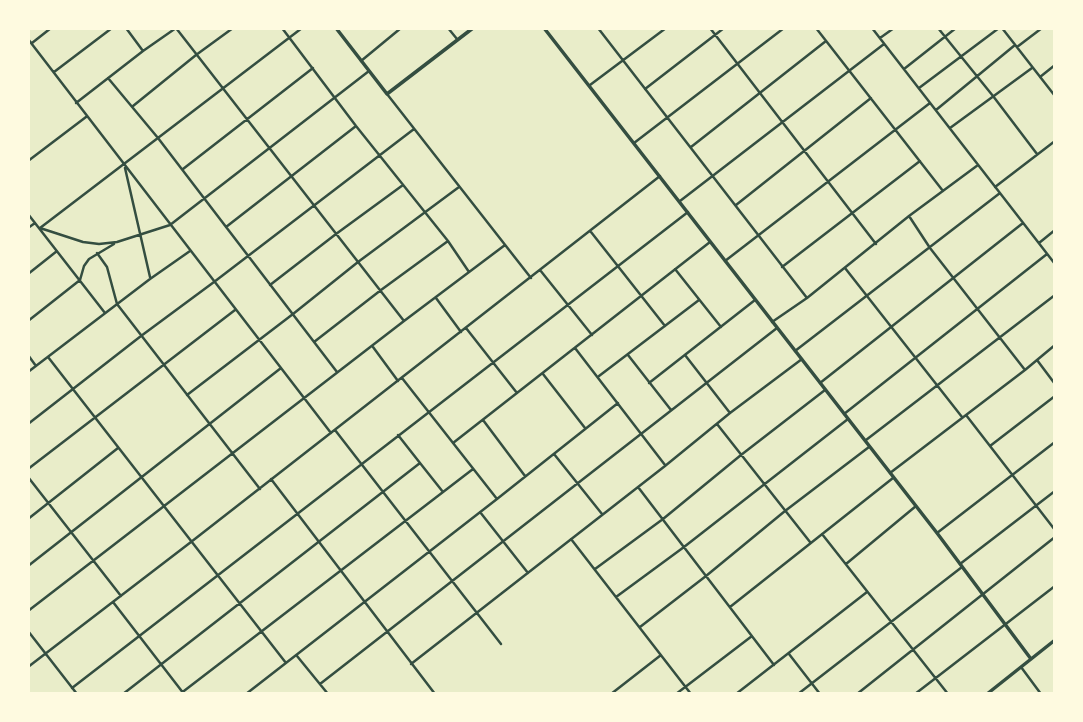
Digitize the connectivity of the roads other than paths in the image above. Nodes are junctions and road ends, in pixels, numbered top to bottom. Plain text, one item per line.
1 (51, 28) edge
2 (112, 28) edge
3 (126, 28) edge
4 (176, 28) edge
5 (233, 28) edge
6 (282, 28) edge
7 (302, 28) edge
8 (345, 28) edge
9 (401, 28) edge
10 (448, 28) edge
11 (473, 28) edge
12 (544, 28) edge
13 (666, 28) edge
14 (710, 28) edge
15 (724, 28) edge
16 (784, 28) edge
17 (816, 28) edge
18 (872, 28) edge
19 (894, 28) edge
20 (938, 28) edge
21 (956, 28) edge
22 (1000, 28) edge
23 (1042, 28) edge
24 (601, 29) edge
25 (338, 30) edge
26 (715, 35) junction
27 (945, 37) junction
28 (289, 38) junction
29 (880, 38) junction
30 (28, 39) edge
31 (458, 40) junction
32 (826, 41) junction
33 (32, 43) junction
34 (884, 44) junction
35 (1016, 46) junction
36 (143, 51) junction
37 (196, 55) junction
38 (961, 57) junction
39 (361, 61) junction
40 (623, 61) junction
41 (738, 64) junction
42 (1055, 65) edge
43 (313, 68) junction
44 (1032, 68) junction
45 (904, 69) junction
46 (369, 71) junction
47 (849, 71) junction
48 (54, 72) junction
49 (977, 76) junction
50 (1040, 77) junction
51 (108, 78) junction
52 (589, 86) junction
53 (222, 88) junction
54 (919, 88) junction
55 (645, 89) junction
56 (760, 93) junction
57 (387, 94) junction
58 (993, 96) junction
59 (1055, 96) edge
60 (335, 97) junction
61 (871, 98) junction
62 (76, 103) junction
63 (930, 103) junction
64 (132, 107) junction
65 (936, 110) junction
66 (87, 116) junction
67 (668, 118) junction
68 (247, 119) junction
69 (783, 122) junction
70 (356, 126) junction
71 (950, 128) junction
72 (414, 129) junction
73 (895, 130) junction
74 (158, 138) junction
75 (1055, 141) edge
76 (634, 143) junction
77 (269, 147) junction
78 (691, 147) junction
79 (805, 151) junction
80 (1037, 155) junction
81 (380, 156) junction
82 (28, 161) edge
83 (920, 161) junction
84 (978, 164) junction
85 (124, 165) junction
86 (182, 170) junction
87 (292, 176) junction
88 (660, 176) junction
89 (712, 176) junction
90 (828, 182) junction
91 (403, 185) junction
92 (459, 187) junction
93 (995, 187) junction
94 (944, 191) junction
95 (1000, 194) junction
96 (203, 199) junction
97 (680, 201) junction
98 (314, 205) junction
99 (735, 206) junction
100 (425, 212) junction
101 (688, 212) junction
102 (852, 213) junction
103 (28, 214) edge
104 (909, 216) junction
105 (35, 223) junction
106 (1023, 223) junction
107 (170, 225) junction
108 (28, 228) edge
109 (40, 228) junction
110 (225, 228) junction
111 (1055, 230) edge
112 (591, 231) junction
113 (336, 234) junction
114 (139, 235) junction
115 (758, 236) junction
116 (448, 241) junction
117 (117, 242) junction
118 (710, 242) junction
119 (1039, 243) junction
120 (876, 244) junction
121 (505, 245) junction
122 (930, 248) junction
123 (57, 251) junction
124 (190, 251) junction
125 (97, 253) junction
126 (1047, 254) junction
127 (248, 256) junction
128 (725, 261) junction
129 (358, 262) junction
130 (1055, 264) edge
131 (619, 265) junction
132 (782, 267) junction
133 (845, 268) junction
134 (675, 269) junction
135 (540, 270) junction
136 (469, 272) junction
137 (28, 274) edge
138 (531, 278) junction
139 (150, 279) junction
140 (954, 279) junction
141 (80, 280) junction
142 (214, 282) junction
143 (270, 285) junction
144 (381, 290) junction
145 (641, 295) junction
146 (1055, 295) edge
147 (868, 296) junction
148 (436, 298) junction
149 (807, 298) junction
150 (699, 300) junction
151 (755, 300) junction
152 (117, 304) junction
153 (567, 304) junction
154 (977, 308) junction
155 (235, 310) junction
156 (105, 313) junction
157 (293, 314) junction
158 (28, 321) edge
159 (404, 321) junction
160 (772, 322) junction
161 (665, 326) junction
162 (721, 327) junction
163 (892, 327) junction
164 (466, 328) junction
165 (777, 328) junction
166 (461, 332) junction
167 (592, 335) junction
168 (141, 336) junction
169 (1000, 337) junction
170 (259, 341) junction
171 (314, 342) junction
172 (372, 345) junction
173 (1055, 345) edge
174 (575, 348) junction
175 (795, 351) junction
176 (28, 355) edge
177 (628, 355) junction
178 (685, 355) junction
179 (48, 357) junction
180 (915, 357) junction
181 (802, 359) junction
182 (1037, 360) junction
183 (493, 362) junction
184 (36, 366) junction
185 (164, 366) junction
186 (281, 368) junction
187 (1025, 370) junction
188 (28, 372) edge
189 (337, 372) junction
190 (543, 373) junction
191 (598, 377) junction
192 (402, 378) junction
193 (398, 381) junction
194 (649, 383) junction
195 (707, 383) junction
196 (820, 383) junction
197 (1055, 384) edge
198 (937, 385) junction
199 (72, 389) junction
200 (825, 390) junction
201 (517, 393) junction
202 (187, 395) junction
203 (1055, 396) edge
204 (305, 399) junction
205 (618, 403) junction
206 (671, 411) junction
207 (429, 412) junction
208 (730, 413) junction
209 (844, 414) junction
210 (964, 416) junction
211 (95, 418) junction
212 (848, 419) junction
213 (482, 420) junction
214 (28, 424) edge
215 (210, 424) junction
216 (717, 424) junction
217 (585, 428) junction
218 (335, 430) junction
219 (331, 433) junction
220 (641, 434) junction
221 (398, 435) junction
222 (864, 441) junction
223 (1055, 442) edge
224 (453, 443) junction
225 (990, 446) junction
226 (869, 447) junction
227 (118, 448) junction
228 (233, 453) junction
229 (554, 454) junction
230 (741, 455) junction
231 (362, 463) junction
232 (420, 463) junction
233 (666, 466) junction
234 (28, 469) edge
235 (473, 469) junction
236 (890, 473) junction
237 (1012, 475) junction
238 (526, 476) junction
239 (28, 477) edge
240 (141, 477) junction
241 (893, 478) junction
242 (271, 480) junction
243 (578, 484) junction
244 (764, 484) junction
245 (638, 487) junction
246 (260, 489) junction
247 (382, 490) junction
248 (1055, 491) edge
249 (443, 492) junction
250 (497, 499) junction
251 (48, 503) junction
252 (916, 506) junction
253 (1036, 506) junction
254 (164, 507) junction
255 (785, 511) junction
256 (480, 512) junction
257 (297, 513) junction
258 (602, 515) junction
259 (28, 519) edge
260 (663, 519) junction
261 (405, 520) junction
262 (1055, 530) edge
263 (71, 531) junction
264 (937, 533) junction
265 (822, 534) junction
266 (1055, 537) edge
267 (571, 539) junction
268 (318, 541) junction
269 (503, 541) junction
270 (191, 542) junction
271 (810, 543) junction
272 (684, 547) junction
273 (429, 551) junction
274 (94, 561) junction
275 (846, 565) junction
276 (961, 565) junction
277 (28, 566) edge
278 (595, 569) junction
279 (340, 571) junction
280 (528, 573) junction
281 (218, 575) junction
282 (706, 576) junction
283 (452, 581) junction
284 (1055, 586) edge
285 (867, 592) junction
286 (121, 596) junction
287 (982, 596) junction
288 (616, 597) junction
289 (113, 602) junction
290 (364, 602) junction
291 (239, 603) junction
292 (730, 607) junction
293 (28, 611) edge
294 (476, 613) junction
295 (891, 621) junction
296 (1005, 624) junction
297 (640, 627) junction
298 (28, 631) edge
299 (261, 632) junction
300 (387, 632) junction
301 (139, 636) junction
302 (752, 636) junction
303 (1055, 640) edge
304 (501, 644) dead end
305 (913, 650) junction
306 (46, 653) junction
307 (789, 654) junction
308 (296, 655) junction
309 (661, 655) junction
310 (1031, 659) junction
311 (286, 663) junction
312 (411, 664) junction
313 (161, 665) junction
314 (774, 665) junction
315 (28, 667) edge
316 (1021, 667) junction
317 (935, 678) junction
318 (812, 683) junction
319 (320, 684) junction
320 (686, 687) junction
321 (72, 688) junction
322 (182, 693) edge
323 (432, 693) edge
324 (77, 694) edge
325 (123, 694) edge
326 (246, 694) edge
327 (328, 694) edge
328 (611, 694) edge
329 (676, 694) edge
330 (691, 694) edge
331 (736, 694) edge
332 (798, 694) edge
333 (820, 694) edge
334 (857, 694) edge
335 (915, 694) edge
336 (948, 694) edge
337 (986, 694) edge
338 (1041, 694) edge

1 - 33 street
2 - 48 street
3 - 36 street
4 - 36 street
4 - 37 street
5 - 37 street
6 - 28 street
7 - 28 street
8 - 25 street
9 - 39 street
10 - 31 street
11 - 31 street
12 - 52 street
13 - 40 street
14 - 26 street
15 - 26 street
16 - 41 street
17 - 32 street
18 - 29 street
19 - 29 street
20 - 27 street
21 - 27 street
22 - 35 street
22 - 38 street
23 - 35 street
24 - 40 street
25 - 39 street
26 - 41 street
26 - 55 street
27 - 38 street
27 - 45 street
28 - 43 street
28 - 53 street
29 - 34 street
30 - 33 street
31 - 57 street
32 - 47 street
32 - 56 street
33 - 48 street
34 - 45 street
34 - 47 street
35 - 44 street
35 - 49 street
36 - 51 street
37 - 53 street
37 - 64 street
38 - 49 street
38 - 54 street
39 - 46 street
40 - 52 street
40 - 55 street
41 - 56 street
41 - 67 street
42 - 50 street
43 - 60 street
43 - 68 street
44 - 50 street
44 - 58 street
45 - 54 street
46 - 57 street
46 - 60 street
47 - 61 street
47 - 69 street
48 - 62 street
49 - 58 street
49 - 65 street
50 - 59 street
51 - 62 street
51 - 64 street
52 - 76 street
53 - 68 street
53 - 74 street
54 - 63 street
55 - 67 street
56 - 69 street
56 - 78 street
57 - 72 street
58 - 71 street
58 - 80 street
60 - 70 street
60 - 77 street
61 - 73 street
61 - 79 street
62 - 66 street
63 - 65 street
63 - 73 street
64 - 74 street
65 - 71 street
66 - 82 street
66 - 85 street
67 - 76 street
67 - 78 street
68 - 77 street
68 - 86 street
69 - 79 street
69 - 89 street
70 - 81 street
70 - 87 street
71 - 84 street
72 - 81 street
72 - 92 street
73 - 83 street
73 - 90 street
74 - 85 street
74 - 86 street
75 - 80 street
76 - 88 street
77 - 87 street
77 - 96 street
78 - 89 street
79 - 90 street
79 - 99 street
80 - 93 street
81 - 91 street
81 - 98 street
83 - 94 street
83 - 102 street
84 - 93 street
84 - 94 street
85 - 107 street
85 - 109 street
85 - 114 street
86 - 96 street
87 - 98 street
87 - 110 street
88 - 97 street
88 - 112 street
89 - 97 street
89 - 99 street
90 - 102 street
90 - 115 street
91 - 100 street
91 - 113 street
92 - 100 street
92 - 121 street
93 - 95 street
94 - 104 street
95 - 106 street
95 - 122 street
96 - 107 street
96 - 110 street
97 - 101 street
98 - 113 street
98 - 127 street
99 - 115 street
100 - 116 street
100 - 129 street
101 - 118 street
101 - 131 street
102 - 120 street
102 - 132 street
103 - 105 street
104 - 120 street
104 - 122 street
105 - 108 street
105 - 109 street
106 - 119 street
106 - 140 street
107 - 114 street
107 - 124 street
109 - 117 street
109 - 123 street
110 - 127 street
111 - 119 street
112 - 131 street
112 - 135 street
113 - 129 street
113 - 143 street
114 - 117 street
114 - 139 street
115 - 128 street
115 - 132 street
116 - 136 street
116 - 144 street
117 - 125 street
118 - 128 street
118 - 134 street
119 - 126 street
120 - 133 street
121 - 136 street
121 - 138 street
122 - 140 street
122 - 147 street
123 - 137 street
123 - 141 street
124 - 139 street
124 - 142 street
125 - 141 street
125 - 152 street
126 - 130 street
126 - 154 street
127 - 142 street
127 - 143 street
128 - 151 street
129 - 144 street
129 - 157 street
131 - 145 street
131 - 153 street
132 - 149 street
133 - 147 street
133 - 149 street
134 - 145 street
134 - 150 street
135 - 138 street
135 - 153 street
136 - 148 street
138 - 164 street
139 - 152 street
140 - 154 street
140 - 163 street
141 - 156 street
141 - 158 street
142 - 155 street
142 - 168 street
143 - 157 street
144 - 159 street
144 - 171 street
145 - 161 street
145 - 167 street
146 - 169 street
147 - 163 street
147 - 175 street
148 - 159 street
148 - 166 street
149 - 160 street
150 - 161 street
150 - 162 street
151 - 160 street
151 - 162 street
152 - 156 street
152 - 168 street
153 - 167 street
153 - 183 street
154 - 169 street
154 - 180 street
155 - 170 street
155 - 185 street
156 - 179 street
157 - 170 street
157 - 171 street
159 - 172 street
160 - 165 street
161 - 177 street
162 - 178 street
163 - 180 street
163 - 196 street
164 - 166 street
164 - 183 street
165 - 175 street
165 - 195 street
166 - 192 street
167 - 174 street
168 - 185 street
168 - 199 street
169 - 187 street
169 - 198 street
170 - 186 street
170 - 202 street
171 - 189 street
172 - 189 street
172 - 193 street
173 - 182 street
174 - 190 street
174 - 191 street
175 - 181 street
176 - 184 street
177 - 191 street
177 - 194 street
178 - 194 street
178 - 195 street
179 - 184 street
179 - 199 street
180 - 198 street
180 - 209 street
181 - 196 street
181 - 208 street
182 - 187 street
182 - 197 street
183 - 201 street
183 - 207 street
184 - 188 street
185 - 202 street
185 - 211 street
186 - 204 street
186 - 215 street
187 - 210 street
189 - 204 street
190 - 201 street
190 - 217 street
191 - 205 street
192 - 193 street
192 - 207 street
193 - 218 street
194 - 206 street
195 - 206 street
195 - 208 street
196 - 200 street
198 - 210 street
198 - 222 street
199 - 211 street
199 - 214 street
200 - 209 street
200 - 230 street
201 - 213 street
202 - 215 street
203 - 225 street
204 - 219 street
204 - 228 street
205 - 217 street
205 - 220 street
206 - 220 street
207 - 221 street
207 - 224 street
208 - 216 street
209 - 212 street
210 - 225 street
210 - 236 street
211 - 227 street
211 - 234 street
212 - 222 street
212 - 244 street
213 - 224 street
213 - 238 street
215 - 228 street
215 - 240 street
216 - 230 street
216 - 233 street
217 - 229 street
218 - 219 street
218 - 231 street
219 - 242 street
220 - 233 street
220 - 243 street
221 - 231 street
221 - 232 street
222 - 226 street
223 - 237 street
224 - 235 street
225 - 237 street
226 - 236 street
226 - 255 street
227 - 240 street
227 - 251 street
228 - 246 street
228 - 254 street
229 - 238 street
229 - 243 street
230 - 244 street
230 - 260 street
231 - 247 street
231 - 257 street
232 - 247 street
232 - 249 street
233 - 245 street
235 - 249 street
235 - 250 street
236 - 241 street
237 - 253 street
237 - 264 street
238 - 250 street
239 - 251 street
240 - 254 street
240 - 263 street
241 - 252 street
241 - 265 street
242 - 246 street
242 - 257 street
243 - 258 street
243 - 269 street
244 - 255 street
244 - 272 street
245 - 258 street
245 - 260 street
246 - 270 street
247 - 261 street
247 - 268 street
248 - 253 street
249 - 261 street
250 - 256 street
251 - 259 street
251 - 263 street
252 - 264 street
252 - 275 street
253 - 262 street
253 - 276 street
254 - 270 street
254 - 274 street
255 - 271 street
255 - 282 street
256 - 269 street
256 - 273 street
257 - 268 street
257 - 281 street
258 - 267 street
260 - 272 street
260 - 278 street
261 - 273 street
261 - 279 street
263 - 274 street
263 - 277 street
264 - 276 street
265 - 271 street
265 - 275 street
266 - 287 street
267 - 278 street
267 - 280 street
268 - 279 street
268 - 291 street
269 - 280 street
269 - 283 street
270 - 281 street
270 - 286 street
271 - 292 street
272 - 282 street
272 - 288 street
273 - 283 street
273 - 290 street
274 - 286 street
274 - 293 street
275 - 285 street
276 - 287 street
276 - 295 street
278 - 288 street
279 - 290 street
279 - 299 street
280 - 294 street
281 - 291 street
281 - 301 street
282 - 292 street
282 - 297 street
283 - 294 street
283 - 300 street
284 - 296 street
285 - 295 street
285 - 307 street
286 - 289 street
287 - 296 street
287 - 305 street
288 - 297 street
289 - 301 street
289 - 306 street
290 - 300 street
290 - 308 street
291 - 299 street
291 - 313 street
292 - 302 street
294 - 304 street
294 - 312 street
295 - 305 street
295 - 318 street
296 - 310 street
296 - 317 street
297 - 309 street
298 - 306 street
299 - 311 street
299 - 322 street
300 - 312 street
300 - 319 street
301 - 313 street
301 - 321 street
302 - 314 street
302 - 320 street
303 - 310 street
305 - 317 street
305 - 334 street
306 - 315 street
306 - 321 street
307 - 314 street
307 - 318 street
308 - 311 street
308 - 319 street
309 - 320 street
309 - 328 street
310 - 316 street
311 - 326 street
312 - 323 street
313 - 322 street
313 - 325 street
314 - 331 street
316 - 337 street
316 - 338 street
317 - 335 street
317 - 336 street
318 - 332 street
318 - 333 street
319 - 327 street
320 - 329 street
320 - 330 street
321 - 324 street

